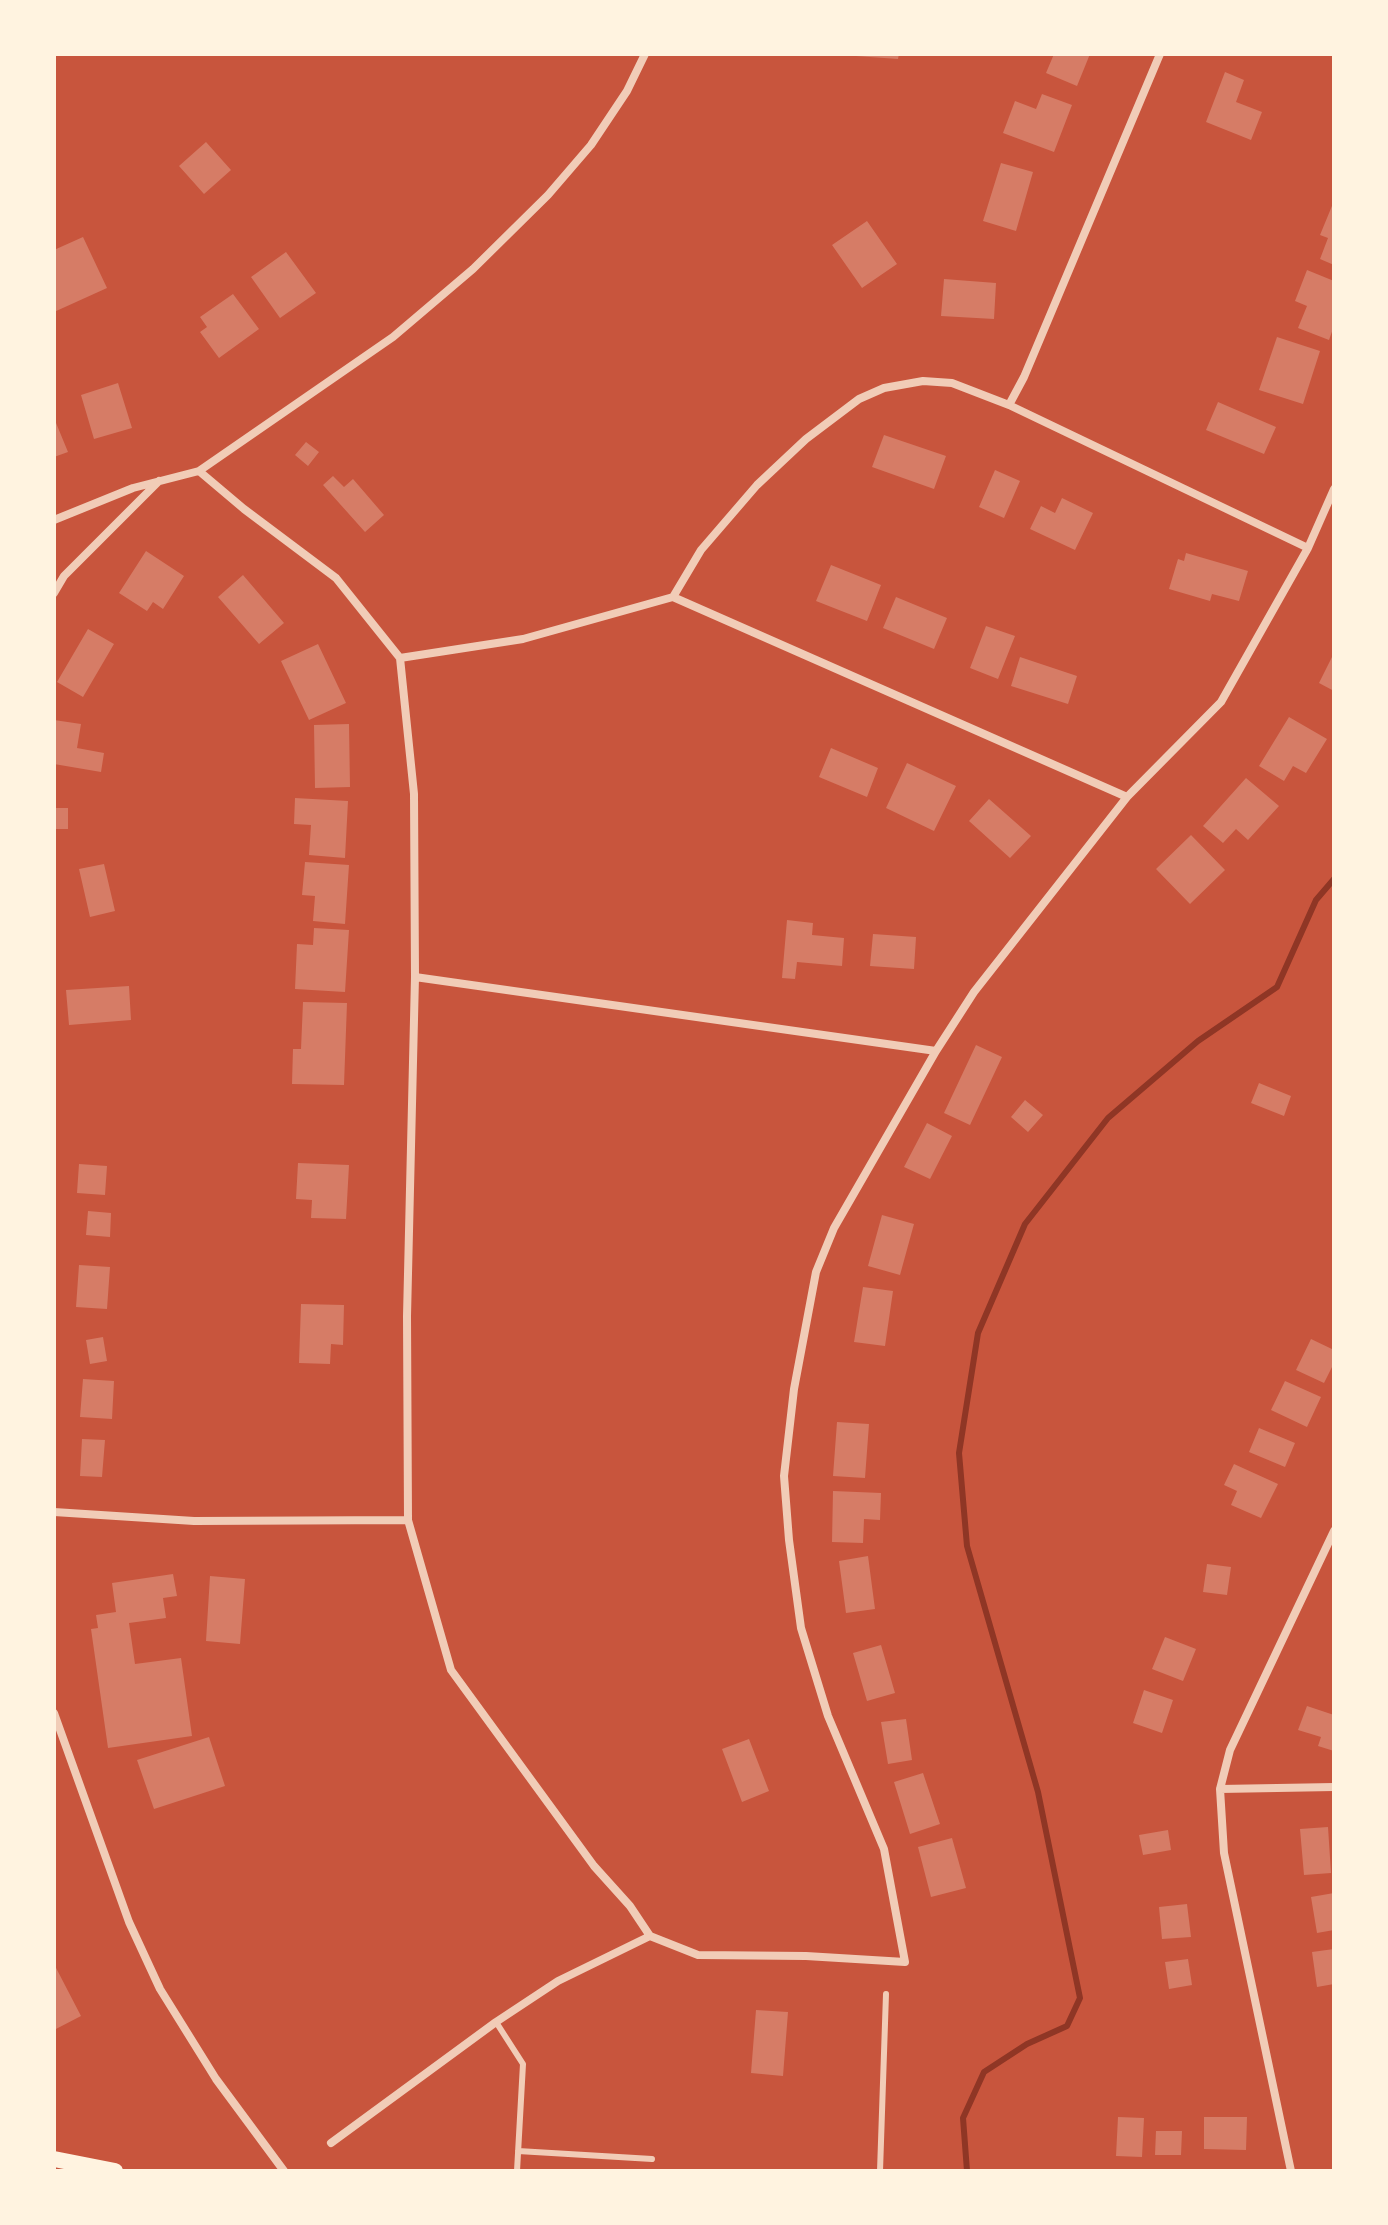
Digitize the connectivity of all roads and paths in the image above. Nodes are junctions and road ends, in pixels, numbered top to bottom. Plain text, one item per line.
1 (645, 54) edge
2 (1160, 54) edge
3 (1009, 405) junction
4 (199, 471) junction
5 (160, 480) junction
6 (1334, 489) edge
7 (54, 520) edge
8 (1308, 548) junction
9 (54, 593) edge
10 (673, 597) junction
11 (400, 658) junction
12 (1127, 797) junction
13 (415, 977) junction
14 (936, 1051) junction
15 (54, 1512) edge
16 (408, 1520) junction
17 (1334, 1531) edge
18 (54, 1713) edge
19 (1334, 1787) edge
20 (1220, 1789) junction
21 (650, 1936) junction
22 (886, 1994) dead end
23 (496, 2022) junction
24 (331, 2143) dead end
25 (518, 2151) junction
26 (54, 2159) edge
27 (652, 2159) dead end
28 (115, 2171) edge
29 (284, 2171) edge
30 (517, 2171) edge
31 (880, 2171) edge
32 (1291, 2171) edge

1 - 4 street
2 - 3 street
3 - 8 street
3 - 10 street
4 - 5 street
4 - 11 street
5 - 7 street
5 - 9 street
6 - 8 street
8 - 12 street
10 - 11 street
10 - 12 street
11 - 13 street
12 - 14 street
13 - 14 street
13 - 16 street
14 - 21 street
15 - 16 street
16 - 21 street
17 - 20 street
18 - 29 street
19 - 20 street
20 - 32 street
21 - 23 street
22 - 31 lane
23 - 24 street
23 - 25 lane
25 - 27 lane
25 - 30 lane
26 - 28 main road

